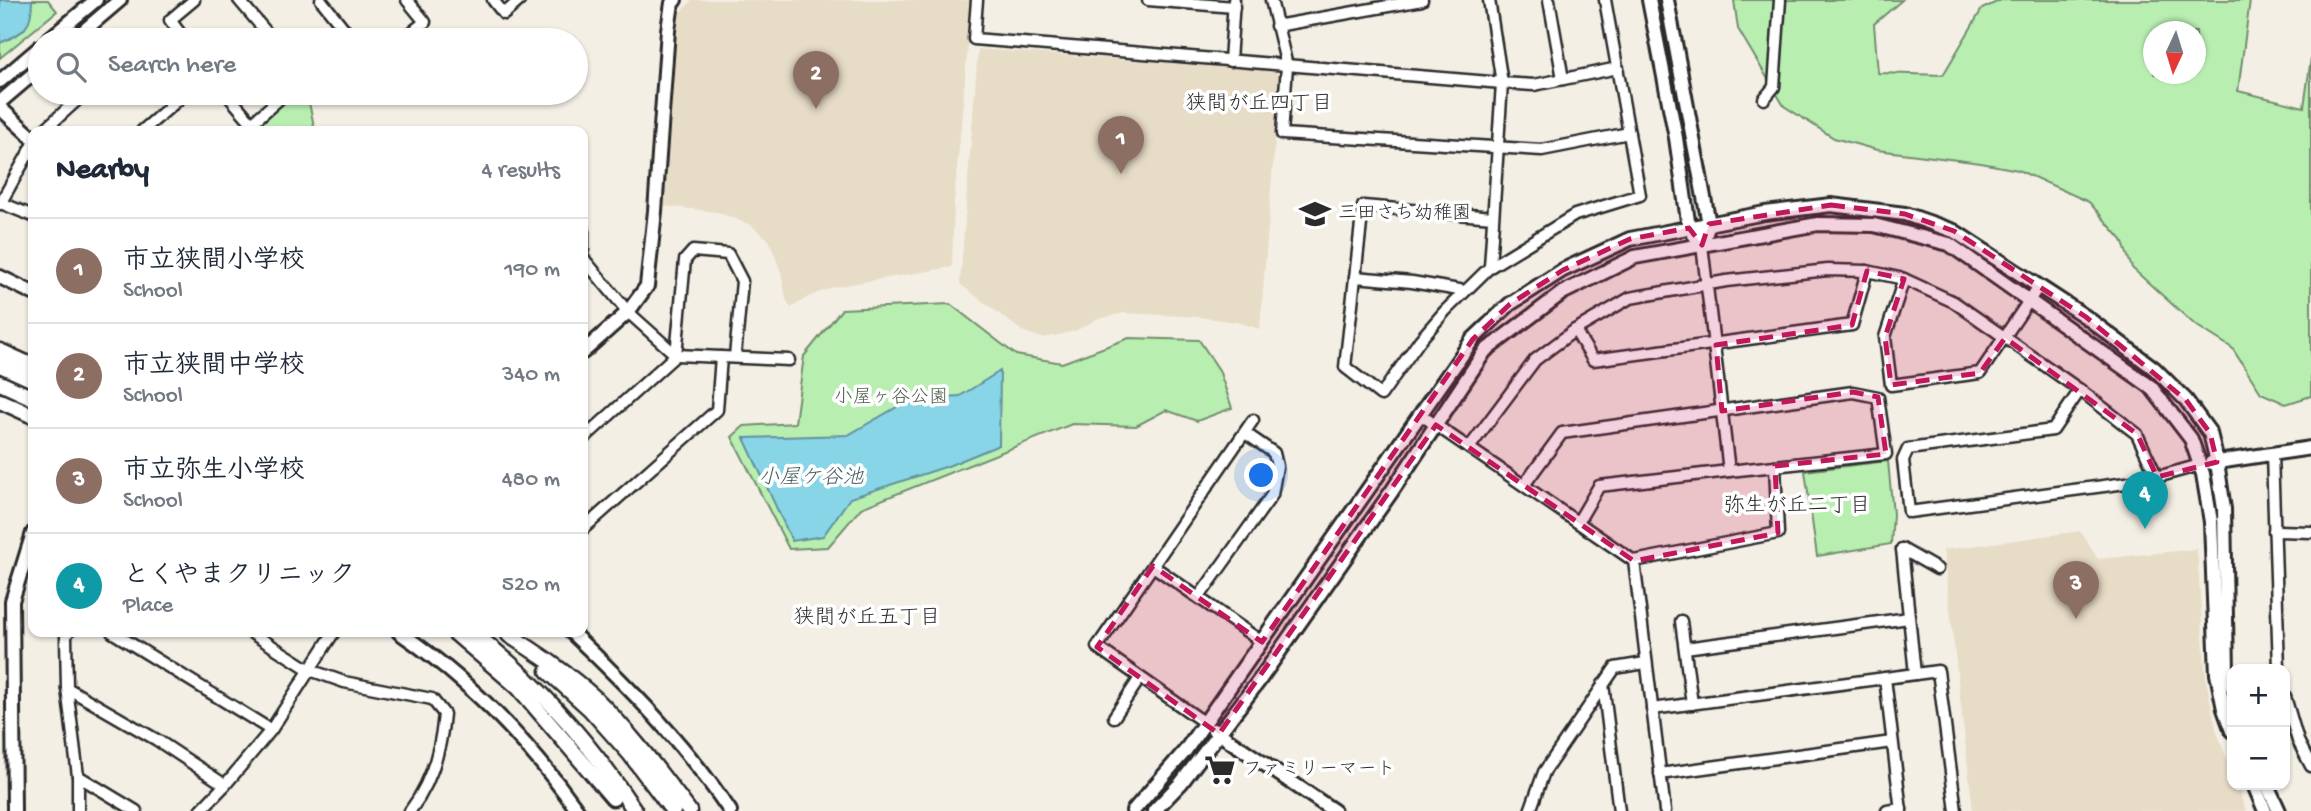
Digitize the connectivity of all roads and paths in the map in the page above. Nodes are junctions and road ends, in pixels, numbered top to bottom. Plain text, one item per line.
1 (96, 0) edge
2 (120, 0) edge
3 (194, 0) edge
4 (239, 0) edge
5 (321, 0) edge
6 (407, 0) edge
7 (493, 0) edge
8 (520, 0) edge
9 (978, 0) edge
10 (1147, 0) edge
11 (1271, 0) edge
12 (1422, 0) edge
13 (1489, 0) edge
14 (1549, 0) edge
15 (1605, 0) edge
16 (1649, 0) edge
17 (1667, 0) edge
18 (1780, 0) edge
19 (673, 1) edge
20 (1234, 4) edge
21 (1276, 26) junction
22 (62, 28) edge
23 (87, 28) edge
24 (176, 28) edge
25 (263, 28) edge
26 (343, 28) edge
27 (417, 28) edge
28 (28, 57) edge
29 (1230, 61) junction
30 (1287, 66) junction
31 (1618, 68) junction
32 (28, 78) edge
33 (1563, 79) junction
34 (0, 81) edge
35 (1502, 83) junction
36 (1764, 99) dead end
37 (0, 102) edge
38 (72, 105) edge
39 (236, 105) edge
40 (272, 105) edge
41 (172, 106) edge
42 (0, 108) edge
43 (49, 126) edge
44 (148, 126) edge
45 (1629, 132) junction
46 (28, 133) edge
47 (1499, 148) junction
48 (28, 154) edge
49 (0, 203) edge
50 (28, 214) edge
51 (1493, 217) junction
52 (1709, 224) junction
53 (1689, 228) junction
54 (1702, 245) junction
55 (588, 264) edge
56 (1490, 267) junction
57 (1867, 271) junction
58 (0, 277) edge
59 (1355, 277) junction
60 (1904, 279) junction
61 (1707, 284) junction
62 (2039, 286) junction
63 (28, 291) edge
64 (1465, 291) junction
65 (2030, 300) junction
66 (628, 312) junction
67 (1574, 330) junction
68 (2005, 338) junction
69 (1716, 345) junction
70 (588, 348) edge
71 (0, 351) edge
72 (676, 355) junction
73 (721, 357) junction
74 (735, 357) junction
75 (789, 360) dead end
76 (28, 364) edge
77 (0, 365) edge
78 (28, 378) edge
79 (0, 383) edge
80 (2080, 390) junction
81 (28, 396) edge
82 (0, 401) edge
83 (1722, 411) junction
84 (28, 414) edge
85 (1419, 418) junction
86 (1253, 420) dead end
87 (1433, 429) junction
88 (1245, 433) junction
89 (588, 434) edge
90 (2311, 447) edge
91 (1469, 448) junction
92 (2272, 454) junction
93 (2217, 462) junction
94 (2200, 465) junction
95 (1775, 466) junction
96 (1729, 471) junction
97 (2157, 477) junction
98 (1524, 485) junction
99 (1578, 522) junction
100 (588, 525) edge
101 (2274, 531) junction
102 (2311, 531) edge
103 (28, 549) edge
104 (1634, 561) junction
105 (1153, 566) junction
106 (1937, 569) dead end
107 (1199, 597) junction
108 (1909, 618) junction
109 (1681, 621) dead end
110 (66, 637) edge
111 (120, 637) edge
112 (258, 637) edge
113 (331, 637) edge
114 (405, 637) edge
115 (460, 637) edge
116 (478, 637) edge
117 (517, 637) edge
118 (518, 637) edge
119 (576, 637) edge
120 (1262, 642) junction
121 (1685, 648) junction
122 (1645, 663) junction
123 (2279, 664) edge
124 (310, 670) junction
125 (2227, 671) edge
126 (1915, 674) junction
127 (1140, 678) junction
128 (1885, 678) junction
129 (1603, 684) junction
130 (67, 688) junction
131 (1692, 704) junction
132 (1652, 709) junction
133 (556, 710) junction
134 (2290, 714) edge
135 (1114, 717) dead end
136 (1205, 723) junction
137 (2231, 727) edge
138 (271, 730) junction
139 (1219, 734) junction
140 (1892, 742) junction
141 (2311, 766) edge
142 (1660, 774) junction
143 (78, 776) junction
144 (225, 785) junction
145 (2256, 790) edge
146 (2269, 790) edge
147 (613, 798) junction
148 (1901, 810) edge
149 (14, 811) edge
150 (78, 811) edge
151 (136, 811) edge
152 (200, 811) edge
153 (410, 811) edge
154 (578, 811) edge
155 (621, 811) edge
156 (635, 811) edge
157 (673, 811) edge
158 (689, 811) edge
159 (730, 811) edge
160 (1133, 811) edge
161 (1154, 811) edge
162 (1334, 811) edge
163 (1530, 811) edge
164 (1619, 811) edge
165 (1665, 811) edge
166 (1887, 811) edge
167 (1956, 811) edge
168 (2265, 811) edge
169 (2279, 811) edge

1 - 22 street
2 - 23 street
3 - 24 street
4 - 25 street
5 - 26 street
6 - 27 street
7 - 8 street
9 - 29 street
10 - 20 street
11 - 21 street
12 - 21 street
13 - 35 street
14 - 33 street
15 - 31 street
16 - 53 street
17 - 52 street
18 - 36 street
19 - 66 street
20 - 29 street
21 - 30 street
28 - 34 street
29 - 30 street
30 - 35 street
30 - 47 street
31 - 33 street
31 - 45 street
32 - 37 street
33 - 35 street
35 - 47 street
38 - 43 street
39 - 40 street
41 - 44 street
42 - 46 street
45 - 47 street
45 - 56 street
47 - 51 street
48 - 49 street
49 - 50 street
51 - 56 street
51 - 59 street
52 - 53 street
52 - 54 street
52 - 62 street
53 - 54 street
53 - 85 street
54 - 61 street
54 - 65 street
54 - 87 street
55 - 66 street
56 - 64 street
57 - 60 street
57 - 61 street
57 - 69 street
58 - 63 street
59 - 64 street
59 - 64 street
60 - 68 street
60 - 68 street
61 - 67 street
61 - 69 street
62 - 65 street
62 - 93 street
65 - 68 street
65 - 94 street
66 - 70 street
66 - 72 street
67 - 69 street
67 - 91 street
68 - 80 street
69 - 83 street
71 - 76 main road
72 - 73 street
72 - 74 street
72 - 89 street
73 - 74 street
73 - 100 street
74 - 75 street
77 - 78 main road
79 - 81 main road
80 - 97 street
80 - 97 street
82 - 84 main road
83 - 95 street
83 - 96 street
83 - 98 street
85 - 87 street
85 - 120 street
86 - 88 street
87 - 91 street
87 - 139 street
88 - 105 street
88 - 107 street
90 - 92 street
91 - 98 street
92 - 93 street
92 - 101 street
93 - 94 street
93 - 125 street
94 - 97 street
94 - 137 street
95 - 96 street
95 - 104 street
96 - 99 street
98 - 99 street
99 - 104 street
101 - 102 street
101 - 123 street
103 - 149 street
104 - 122 street
105 - 107 street
105 - 127 street
106 - 108 street
107 - 120 street
108 - 121 street
108 - 126 street
109 - 121 street
110 - 130 street
111 - 138 street
112 - 124 street
113 - 124 street
114 - 154 street
115 - 147 main road
116 - 133 main road
117 - 157 main road
118 - 158 main road
119 - 159 street
120 - 136 street
121 - 131 street
122 - 129 street
122 - 132 street
124 - 138 street
124 - 153 street
126 - 128 street
126 - 167 street
127 - 135 street
127 - 136 street
128 - 131 street
128 - 140 street
129 - 163 street
129 - 164 street
130 - 143 street
130 - 144 street
131 - 132 street
132 - 142 street
133 - 147 main road
133 - 156 main road
134 - 141 street
136 - 139 street
136 - 160 street
138 - 144 street
139 - 161 street
139 - 162 street
140 - 142 street
140 - 148 street
142 - 165 street
143 - 150 street
143 - 151 street
144 - 152 street
145 - 168 street
146 - 169 street
147 - 155 main road
148 - 166 street

